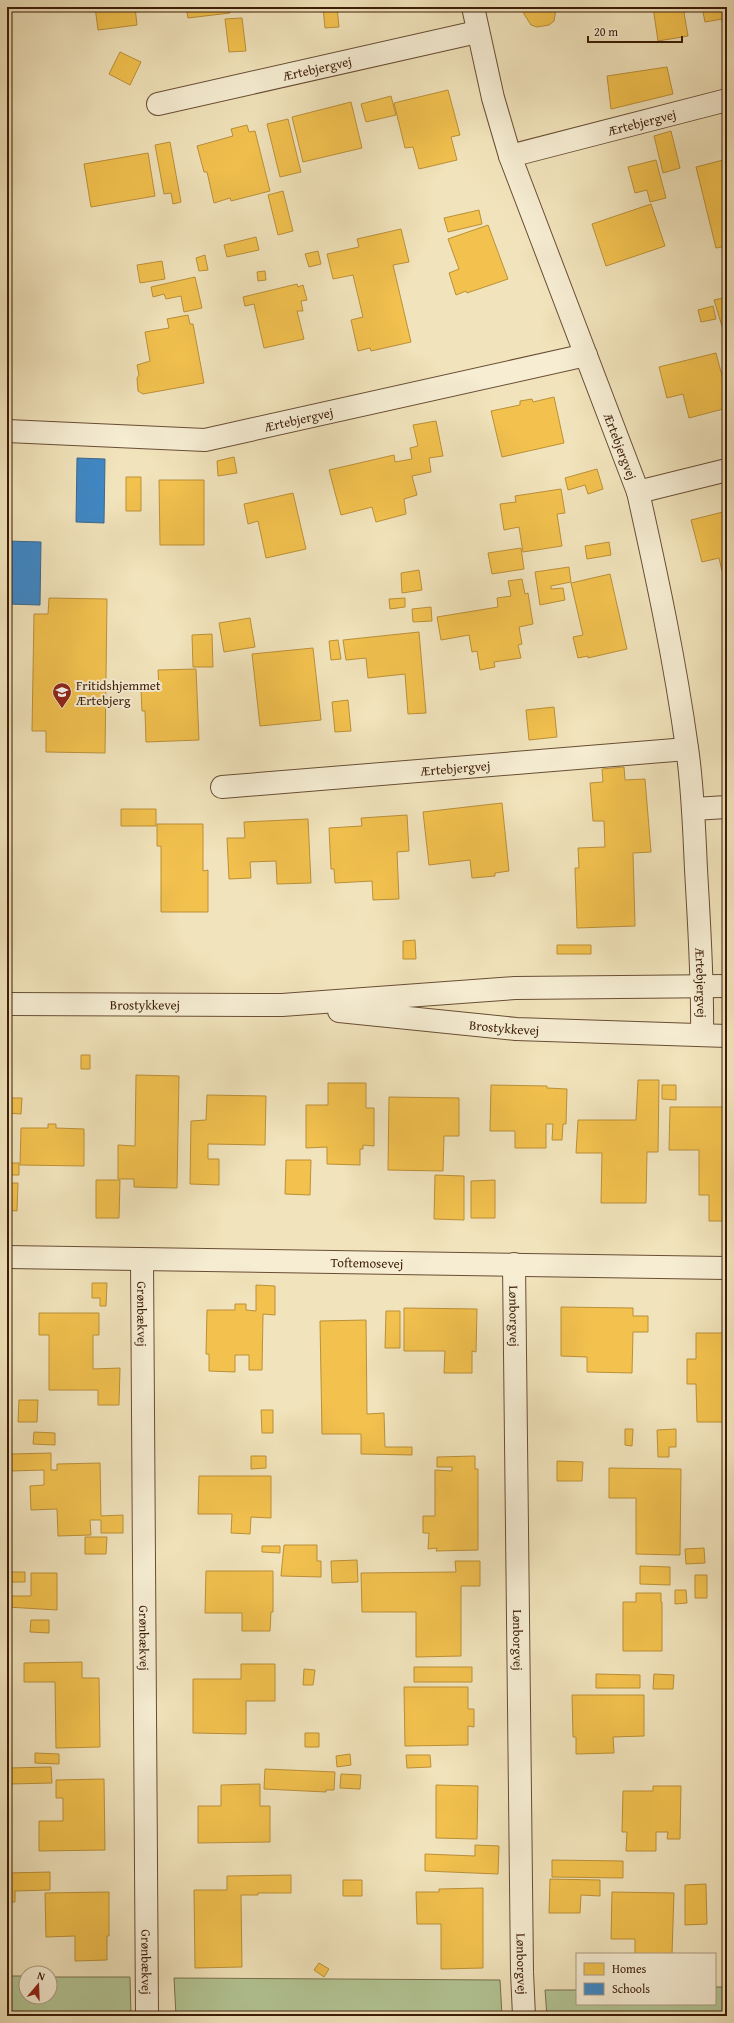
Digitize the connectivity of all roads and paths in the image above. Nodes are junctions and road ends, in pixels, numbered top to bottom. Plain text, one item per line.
1 (473, 7) edge
2 (477, 32) junction
3 (727, 100) edge
4 (158, 104) dead end
5 (510, 156) junction
6 (586, 355) junction
7 (7, 431) edge
8 (727, 470) edge
9 (638, 492) junction
10 (688, 749) junction
11 (222, 787) dead end
12 (727, 807) edge
13 (693, 809) junction
14 (703, 986) junction
15 (727, 986) edge
16 (7, 1004) edge
17 (282, 1004) junction
18 (702, 1035) junction
19 (727, 1036) edge
20 (7, 1257) edge
21 (142, 1260) junction
22 (514, 1264) junction
23 (727, 1268) edge
24 (147, 2016) edge
25 (524, 2016) edge

1 - 2 street, Ærtebjergvej
2 - 4 street, Ærtebjergvej
2 - 5 street, Ærtebjergvej
3 - 5 street, Ærtebjergvej
5 - 6 street, Ærtebjergvej
6 - 7 street, Ærtebjergvej
6 - 9 street, Ærtebjergvej
8 - 9 street, Ærtebjergvej
9 - 10 street, Ærtebjergvej
10 - 11 street, Ærtebjergvej
10 - 13 street, Ærtebjergvej
12 - 13 street
13 - 14 street, Ærtebjergvej
14 - 15 street, Brostykkevej
14 - 17 street, Brostykkevej
14 - 18 street, Ærtebjergvej
16 - 17 street, Brostykkevej
17 - 18 street, Brostykkevej
18 - 19 street, Brostykkevej
20 - 21 street, Toftemosevej
21 - 22 street, Toftemosevej
21 - 24 street, Grønbækvej
22 - 23 street, Toftemosevej
22 - 25 street, Lønborgvej

